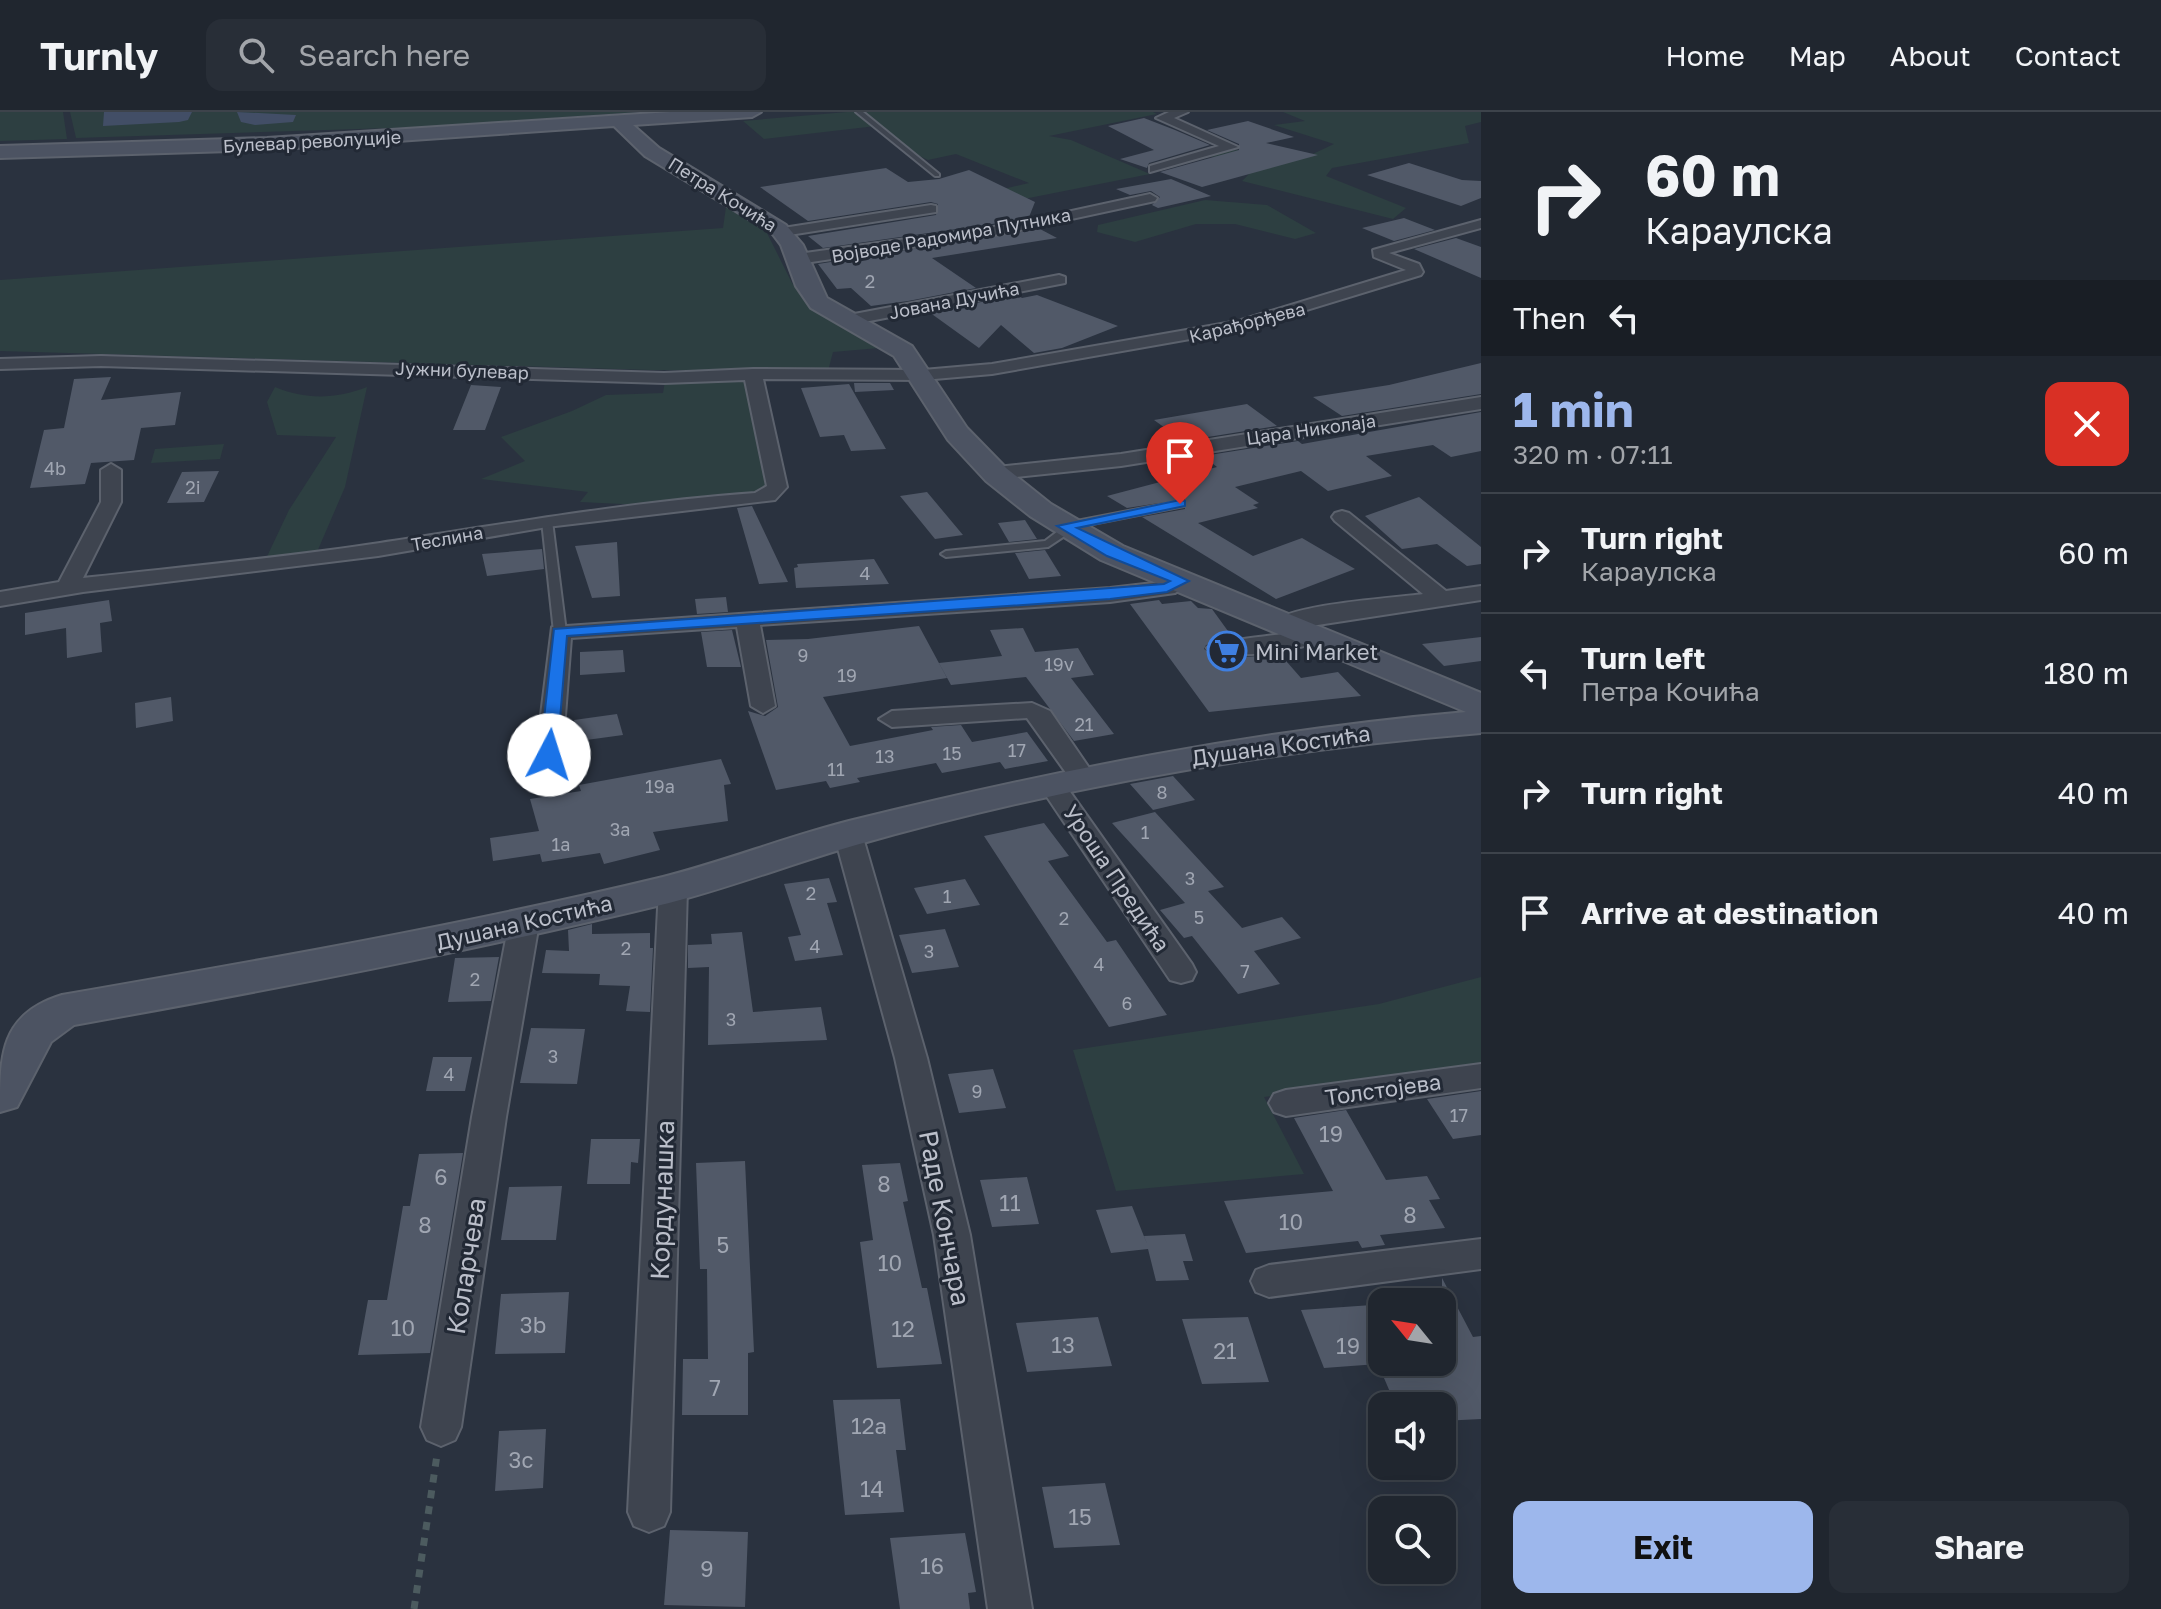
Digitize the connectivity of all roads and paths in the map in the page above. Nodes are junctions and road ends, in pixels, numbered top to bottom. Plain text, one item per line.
1 (752, 112) edge
2 (859, 112) edge
3 (1182, 112) edge
4 (669, 115) edge
5 (622, 121) junction
6 (0, 152) edge
7 (1155, 169) dead end
8 (937, 175) dead end
9 (1150, 198) dead end
10 (931, 209) dead end
11 (1481, 224) edge
12 (783, 232) junction
13 (798, 259) junction
14 (1059, 280) dead end
15 (849, 320) junction
16 (0, 364) edge
17 (753, 374) junction
18 (923, 375) junction
19 (1481, 403) edge
20 (111, 470) dead end
21 (997, 473) junction
22 (1180, 504) dead end
23 (1342, 517) dead end
24 (547, 521) junction
25 (1066, 528) junction
26 (946, 554) dead end
27 (1182, 581) junction
28 (68, 587) junction
29 (1481, 593) edge
30 (1441, 598) junction
31 (0, 599) edge
32 (747, 620) junction
33 (1285, 623) junction
34 (560, 632) junction
35 (1314, 636) junction
36 (1219, 648) dead end
37 (763, 706) dead end
38 (1481, 706) edge
39 (892, 719) dead end
40 (1481, 722) edge
41 (549, 755) dead end
42 (1068, 781) junction
43 (848, 834) junction
44 (673, 888) junction
45 (524, 923) junction
46 (1181, 972) dead end
47 (1481, 1076) edge
48 (0, 1094) edge
49 (1286, 1103) dead end
50 (1481, 1254) edge
51 (1269, 1281) dead end
52 (441, 1427) joint
53 (649, 1512) dead end
54 (414, 1609) edge
55 (1010, 1609) edge

1 - 4 street, Булевар револуције
2 - 8 lane
3 - 7 street
4 - 5 street, Булевар револуције
5 - 6 street, Булевар револуције
5 - 12 street, Петра Кочића
9 - 13 street, Војводе Радомира Путника
10 - 12 street
11 - 18 street, Карађорђева
12 - 13 street, Петра Кочића
13 - 15 street, Петра Кочића
14 - 15 street, Јована Дучића
15 - 18 street, Петра Кочића
16 - 17 street, Јужни булевар
17 - 18 street, Јужни булевар
17 - 24 street, Теслина
18 - 21 street, Петра Кочића
19 - 21 street, Цара Николаја
20 - 28 street
21 - 25 street, Петра Кочића
22 - 25 lane
23 - 30 street
24 - 28 street, Теслина
24 - 34 lane
25 - 26 lane
25 - 27 street, Петра Кочића
27 - 32 street
27 - 33 street, Петра Кочића
28 - 31 street, Теслина
29 - 30 street
30 - 33 street
32 - 34 street
32 - 37 street
33 - 35 street, Петра Кочића
34 - 41 street
35 - 36 street
35 - 38 street, Петра Кочића
39 - 42 street
40 - 42 street, Душана Костића
42 - 43 street, Душана Костића
42 - 46 street, Уроша Предића
43 - 44 street, Душана Костића
43 - 55 street, Раде Кончара
44 - 45 street, Душана Костића
44 - 53 street, Кордунашка
45 - 48 street, Душана Костића
45 - 52 street, Коларчева
47 - 49 street, Толстојева
50 - 51 street
52 - 54 path

